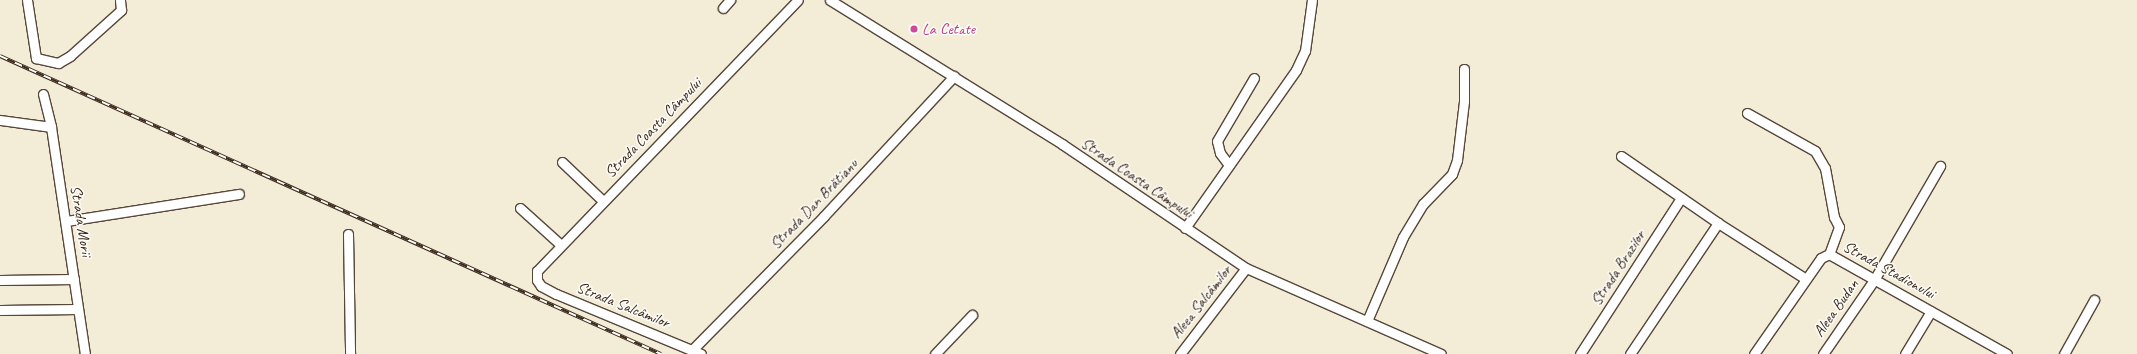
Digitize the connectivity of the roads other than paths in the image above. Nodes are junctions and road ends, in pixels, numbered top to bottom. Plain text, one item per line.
1 (27, 0) edge
2 (120, 0) edge
3 (730, 0) edge
4 (798, 0) edge
5 (830, 0) edge
6 (1312, 0) edge
7 (724, 8) dead end
8 (1464, 69) dead end
9 (954, 76) junction
10 (1254, 78) dead end
11 (43, 94) dead end
12 (1747, 113) dead end
13 (0, 120) edge
14 (51, 126) junction
15 (1621, 156) dead end
16 (562, 162) dead end
17 (1229, 165) junction
18 (1940, 166) dead end
19 (239, 194) dead end
20 (1681, 198) junction
21 (603, 201) junction
22 (520, 208) dead end
23 (66, 221) junction
24 (1718, 223) junction
25 (1185, 228) junction
26 (348, 234) dead end
27 (561, 245) junction
28 (1829, 254) junction
29 (1246, 268) junction
30 (74, 279) junction
31 (1806, 279) junction
32 (0, 280) edge
33 (537, 280) joint
34 (1874, 280) junction
35 (2094, 300) dead end
36 (78, 309) junction
37 (0, 310) edge
38 (1931, 311) junction
39 (972, 315) dead end
40 (1367, 321) junction
41 (692, 350) junction
42 (1991, 350) edge
43 (85, 354) edge
44 (350, 354) edge
45 (702, 354) edge
46 (935, 354) edge
47 (1180, 354) edge
48 (1441, 354) edge
49 (1580, 354) edge
50 (1630, 354) edge
51 (1754, 354) edge
52 (1823, 354) edge
53 (1905, 354) edge
54 (2007, 354) edge
55 (2064, 354) edge

1 - 2 street
3 - 7 street
4 - 21 street, Strada Coasta Câmpului
5 - 9 street, Strada Coasta Câmpului
6 - 17 street
8 - 40 street
9 - 25 street, Strada Coasta Câmpului
9 - 41 street, Strada Dan Brătianu
10 - 17 street
11 - 14 street, Strada Morii
12 - 28 street
13 - 14 street
14 - 23 street, Strada Morii
15 - 20 street
16 - 21 street
17 - 25 street
18 - 34 street, Aleea Budan
19 - 23 street
20 - 24 street
20 - 49 street, Strada Brazilor
21 - 27 street, Strada Coasta Câmpului
22 - 27 street
23 - 30 street, Strada Morii
24 - 31 street
24 - 50 street
25 - 29 street, Strada Coasta Câmpului
26 - 44 street
27 - 33 street, Strada Coasta Câmpului
28 - 31 street, Strada Stadionului
28 - 34 street, Strada Stadionului
29 - 40 street, Strada Coasta Câmpului
29 - 47 street, Aleea Salcâmilor
30 - 32 street
30 - 36 street, Strada Morii
31 - 51 street, Strada Stadionului
33 - 41 street, Strada Salcâmilor
34 - 38 street, Strada Stadionului
34 - 52 street, Aleea Budan
35 - 55 street
36 - 37 street
36 - 43 street, Strada Morii
38 - 42 street, Strada Stadionului
38 - 53 street
39 - 46 street
40 - 48 street, Strada Coasta Câmpului
41 - 45 street, Strada Salcâmilor
42 - 54 street, Strada Stadionului

